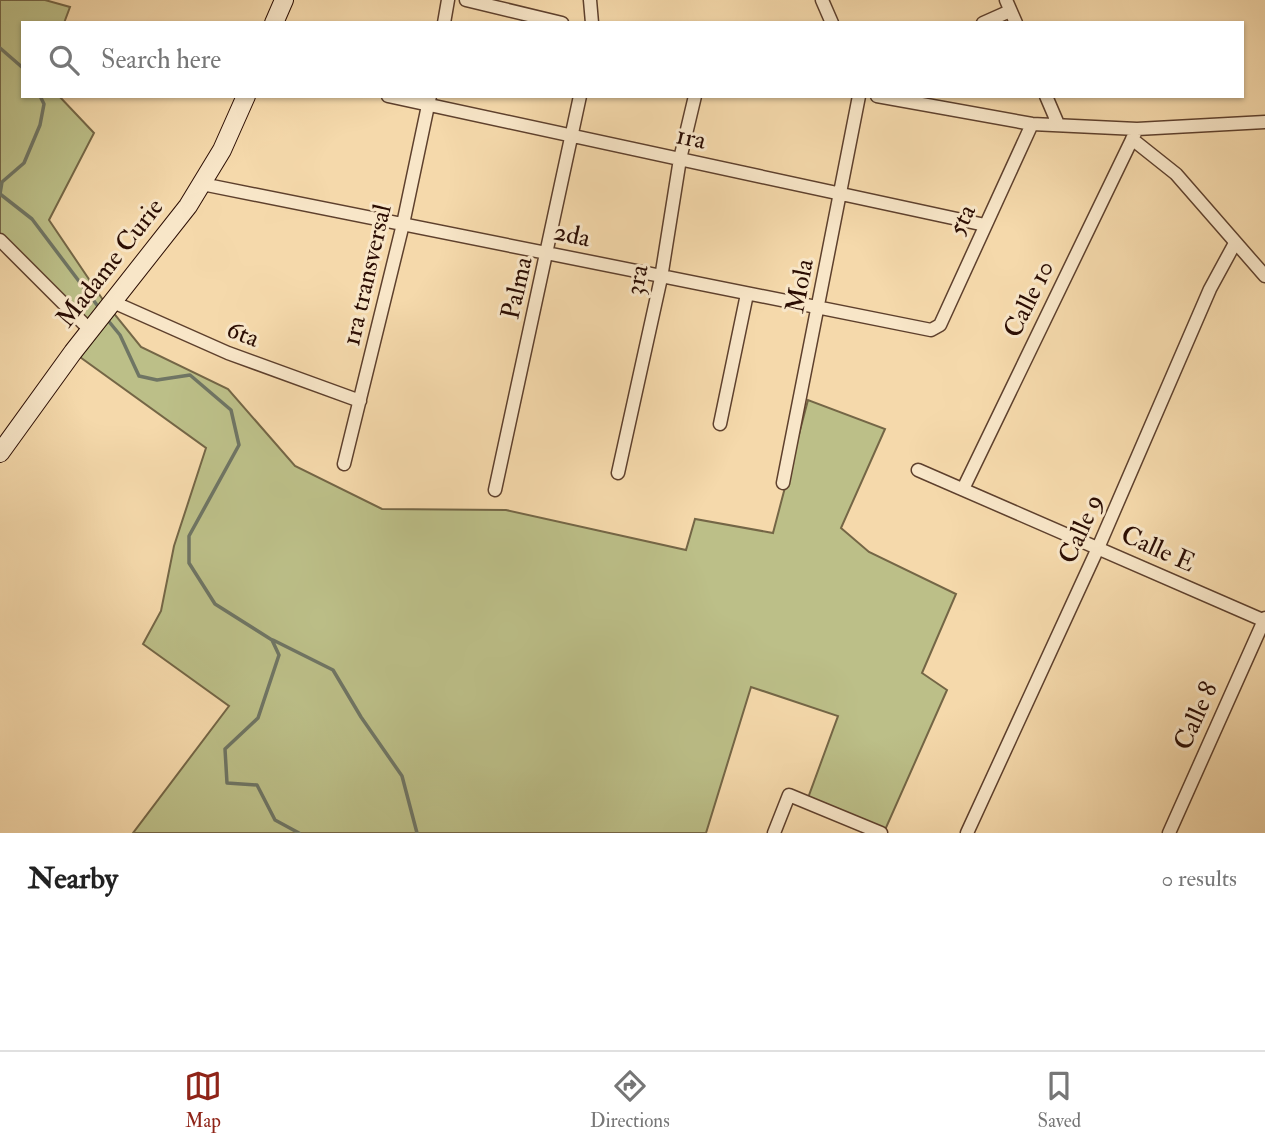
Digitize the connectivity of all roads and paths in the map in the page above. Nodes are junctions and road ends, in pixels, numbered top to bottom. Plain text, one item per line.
1 (284, 0) edge
2 (448, 0) edge
3 (466, 0) edge
4 (590, 0) edge
5 (821, 0) edge
6 (1011, 11) edge
7 (276, 21) edge
8 (444, 21) edge
9 (554, 21) edge
10 (592, 21) edge
11 (831, 21) edge
12 (988, 21) edge
13 (245, 98) edge
14 (404, 98) edge
15 (580, 98) edge
16 (695, 98) edge
17 (859, 98) edge
18 (888, 98) edge
19 (1047, 98) edge
20 (429, 101) edge
21 (1265, 122) edge
22 (1032, 124) junction
23 (1058, 124) junction
24 (1134, 134) junction
25 (573, 136) junction
26 (680, 159) junction
27 (202, 184) junction
28 (841, 193) junction
29 (403, 224) junction
30 (985, 225) junction
31 (0, 240) edge
32 (1235, 243) junction
33 (548, 253) junction
34 (1265, 276) edge
35 (661, 278) junction
36 (747, 293) junction
37 (820, 307) junction
38 (102, 315) junction
39 (931, 330) joint
40 (360, 401) junction
41 (720, 424) dead end
42 (0, 453) edge
43 (344, 464) dead end
44 (918, 470) dead end
45 (618, 472) dead end
46 (783, 483) dead end
47 (963, 489) junction
48 (495, 490) dead end
49 (1098, 548) junction
50 (1265, 620) edge
51 (774, 833) edge
52 (881, 833) edge
53 (967, 833) edge
54 (1168, 833) edge

1 - 7 main road
2 - 8 street
3 - 9 street
4 - 10 street
5 - 11 street
6 - 12 street
13 - 27 main road, Madame Curie
14 - 20 street, 1ra
15 - 25 street, Palma
16 - 26 street, 3ra
17 - 28 street, Mola
18 - 22 street
19 - 23 street
20 - 25 street, 1ra
20 - 29 street, 1ra transversal
21 - 24 street
22 - 23 street
22 - 30 street, 5ta
23 - 24 street
24 - 32 street
24 - 47 street, Calle 10
25 - 26 street, 1ra
25 - 33 street, Palma
26 - 28 street, 1ra
26 - 35 street, 3ra
27 - 29 street, 2da
27 - 38 main road, Madame Curie
28 - 30 street, 1ra
28 - 37 street, Mola
29 - 33 street, 2da
29 - 40 street, 1ra transversal
30 - 39 street, 5ta
31 - 38 street
32 - 34 street
32 - 49 street, Calle 9
33 - 35 street, 2da
33 - 48 street, Palma
35 - 36 street, 2da
35 - 45 street, 3ra
36 - 37 street, 2da
36 - 41 street
37 - 39 street, 2da
37 - 46 street, Mola
38 - 40 street, 6ta
38 - 42 main road, Madame Curie
40 - 43 street, 1ra transversal
44 - 47 street, Calle E
47 - 49 street, Calle E
49 - 50 street, Calle E
49 - 53 street, Calle 9
50 - 54 street, Calle 8
51 - 52 street

